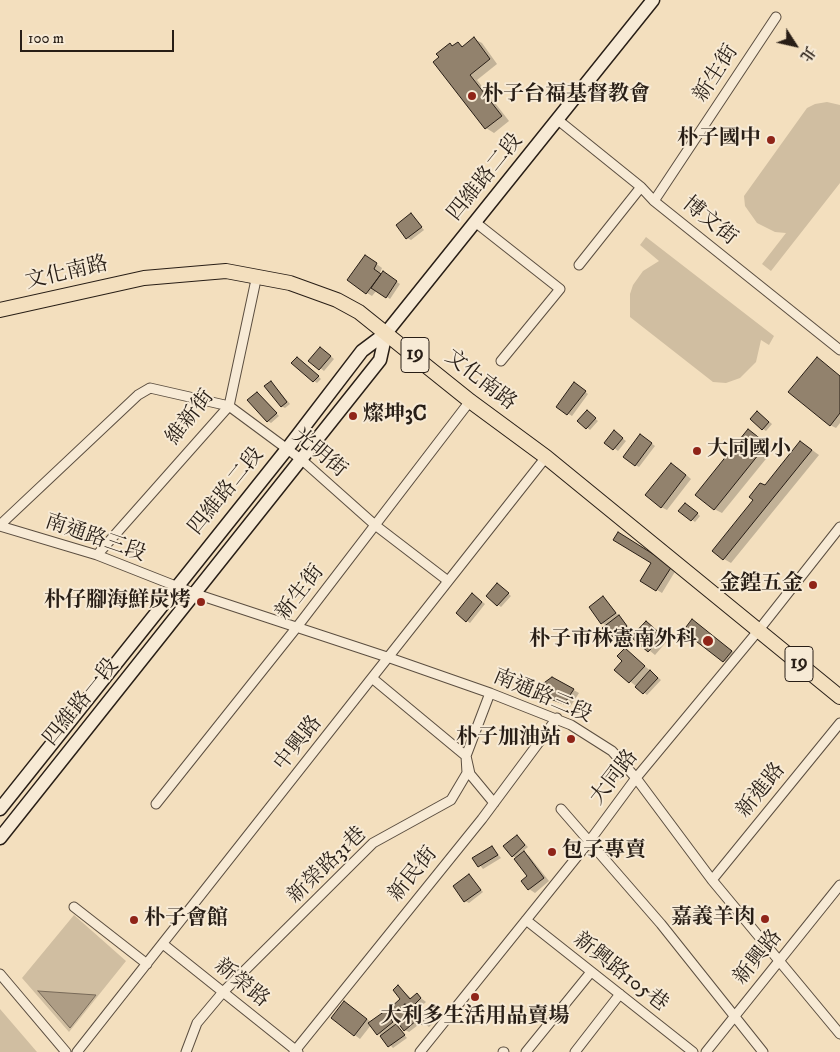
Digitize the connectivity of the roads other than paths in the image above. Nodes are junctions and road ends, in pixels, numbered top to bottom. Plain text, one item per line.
1 (653, 0) edge
2 (776, 17) dead end
3 (558, 120) junction
4 (641, 187) junction
5 (654, 201) junction
6 (475, 222) junction
7 (579, 265) dead end
8 (257, 275) junction
9 (0, 310) edge
10 (386, 333) junction
11 (840, 350) edge
12 (501, 361) dead end
13 (470, 401) junction
14 (229, 406) junction
15 (287, 449) junction
16 (546, 456) junction
17 (302, 460) junction
18 (0, 525) edge
19 (375, 525) junction
20 (840, 527) edge
21 (97, 555) junction
22 (448, 581) junction
23 (177, 587) junction
24 (196, 594) junction
25 (297, 627) junction
26 (758, 631) junction
27 (390, 658) junction
28 (372, 678) junction
29 (490, 692) junction
30 (840, 697) edge
31 (557, 718) junction
32 (840, 723) edge
33 (466, 756) junction
34 (636, 778) junction
35 (494, 803) junction
36 (156, 804) dead end
37 (0, 809) edge
38 (561, 809) dead end
39 (0, 838) edge
40 (588, 843) junction
41 (712, 880) junction
42 (840, 885) edge
43 (74, 907) dead end
44 (526, 920) junction
45 (163, 944) junction
46 (779, 961) junction
47 (147, 964) junction
48 (591, 972) junction
49 (0, 974) edge
50 (223, 992) junction
51 (620, 994) junction
52 (736, 1015) junction
53 (840, 1034) edge
54 (296, 1051) edge
55 (66, 1052) edge
56 (77, 1052) edge
57 (186, 1052) edge
58 (420, 1052) edge
59 (526, 1052) edge
60 (575, 1052) edge
61 (693, 1052) edge
62 (706, 1052) edge
63 (763, 1052) edge

1 - 3 street, 四維路二段
2 - 5 street, 新生街
3 - 4 street, 博文街
3 - 6 street, 四維路二段
4 - 5 street, 博文街
4 - 7 street
5 - 11 street, 博文街
6 - 10 street, 四維路二段
6 - 12 street
8 - 9 main road, 文化南路 / 19
8 - 10 main road, 文化南路 / 19
8 - 14 street, 維新街
10 - 13 main road, 文化南路 / 19
10 - 15 street, 四維路二段
10 - 17 street, 四維路二段
13 - 16 main road, 文化南路 / 19
13 - 19 street, 新生街
14 - 15 street, 光明街
14 - 18 street, 光明街
14 - 21 street, 維新街
15 - 17 street, 光明街
15 - 23 street, 四維路二段
16 - 22 street, 中興路
16 - 26 main road, 文化南路 / 19
17 - 19 street, 光明街
17 - 24 street, 四維路二段
18 - 21 street, 南通路三段
19 - 22 street, 光明街
19 - 25 street, 新生街
20 - 26 street, 大同路
21 - 23 street, 南通路三段
22 - 27 street, 中興路
23 - 24 street, 南通路三段
23 - 37 street, 四維路一段
24 - 25 street, 南通路三段
24 - 39 street, 四維路一段
25 - 27 street, 南通路三段
25 - 36 street, 新生街
26 - 30 main road, 文化南路 / 19
26 - 34 street, 大同路
27 - 28 street, 中興路
27 - 29 street, 南通路三段
28 - 33 street
28 - 45 street, 中興路
29 - 31 street, 南通路三段
29 - 33 street, 新榮路31巷
31 - 34 street, 南通路三段
31 - 35 street, 新民街
32 - 41 street, 新進路
33 - 35 street
33 - 50 street, 新榮路31巷
34 - 40 street, 大同路
34 - 41 street, 南通路三段
35 - 54 street, 新民街
38 - 40 street
40 - 44 street, 大同路
40 - 52 street
41 - 46 street, 南通路三段
42 - 46 street, 新興路
43 - 47 street
44 - 48 street, 新興路105巷
44 - 58 street, 大同路
45 - 47 street, 中興路
45 - 50 street, 新榮路
46 - 52 street, 新興路
46 - 53 street, 南通路三段
47 - 56 street, 中興路
48 - 51 street, 新興路105巷
48 - 59 street
49 - 55 street
50 - 54 street, 新榮路
50 - 57 street, 新榮路31巷
51 - 60 street
51 - 61 street, 新興路105巷
52 - 62 street, 新興路
52 - 63 street

